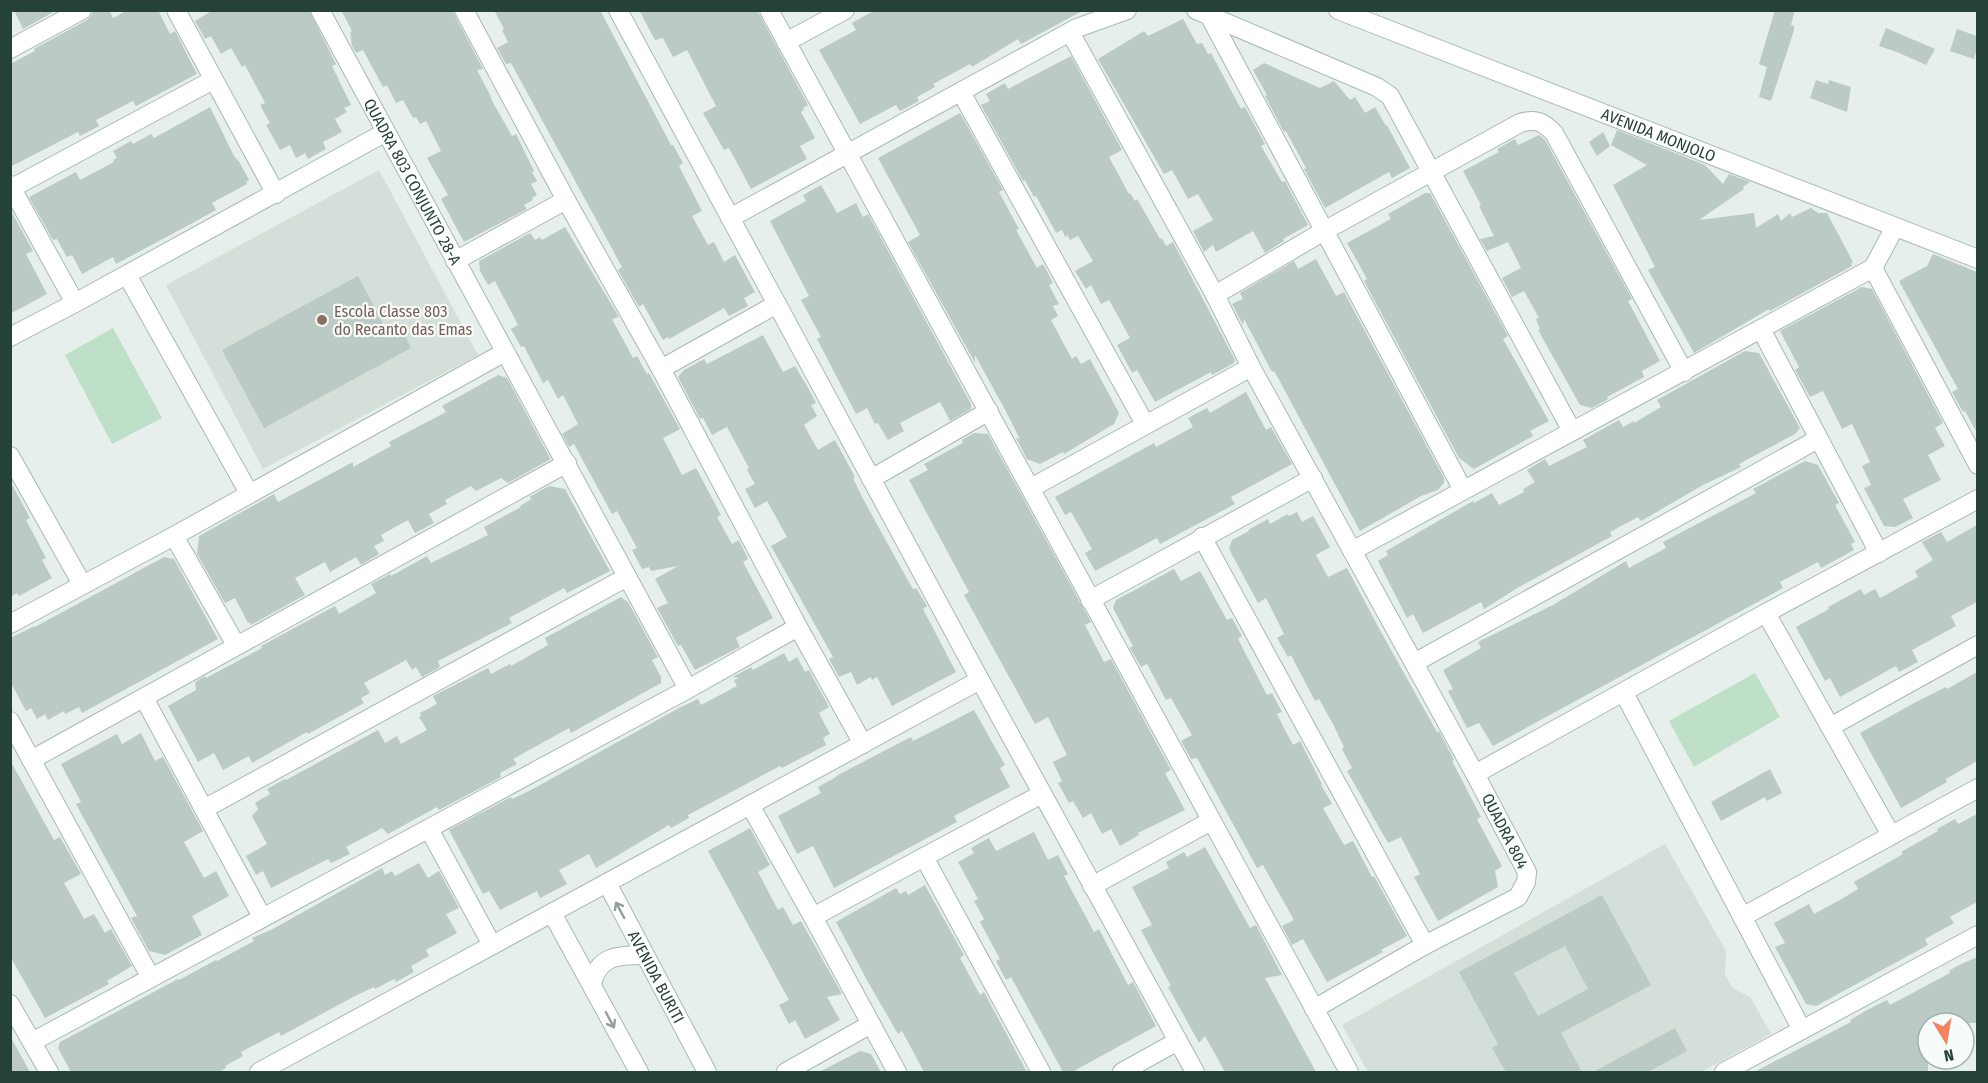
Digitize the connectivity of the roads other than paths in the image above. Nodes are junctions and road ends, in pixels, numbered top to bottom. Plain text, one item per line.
1 (82, 10) edge
2 (176, 10) edge
3 (320, 10) edge
4 (464, 10) edge
5 (618, 10) edge
6 (769, 10) edge
7 (845, 10) edge
8 (1127, 10) edge
9 (1338, 10) edge
10 (1203, 14) edge
11 (1077, 24) edge
12 (786, 42) junction
13 (10, 50) edge
14 (213, 80) junction
15 (961, 92) junction
16 (386, 132) junction
17 (847, 155) junction
18 (1431, 171) junction
19 (11, 187) edge
20 (276, 194) junction
21 (566, 200) junction
22 (730, 218) junction
23 (1895, 227) junction
24 (1324, 231) junction
25 (1977, 258) edge
26 (455, 261) junction
27 (1873, 268) junction
28 (128, 275) junction
29 (1215, 295) junction
30 (75, 303) junction
31 (777, 304) junction
32 (1761, 329) junction
33 (10, 337) edge
34 (505, 352) junction
35 (1251, 367) junction
36 (661, 369) junction
37 (1684, 372) junction
38 (988, 411) junction
39 (1145, 424) junction
40 (1572, 431) junction
41 (1818, 440) junction
42 (10, 456) edge
43 (567, 463) junction
44 (1977, 465) edge
45 (15, 476) edge
46 (1313, 478) junction
47 (871, 479) junction
48 (1031, 488) junction
49 (1463, 490) junction
50 (249, 493) junction
51 (1977, 499) edge
52 (174, 536) junction
53 (1202, 537) junction
54 (1352, 551) junction
55 (1879, 553) junction
56 (627, 577) junction
57 (82, 584) junction
58 (1090, 600) junction
59 (1766, 613) junction
60 (10, 624) edge
61 (798, 627) junction
62 (236, 645) junction
63 (1977, 645) edge
64 (1414, 663) junction
65 (980, 680) junction
66 (688, 689) junction
67 (1624, 693) junction
68 (144, 698) junction
69 (10, 721) edge
70 (1830, 727) junction
71 (863, 744) junction
72 (32, 760) junction
73 (1475, 774) junction
74 (1977, 788) edge
75 (1042, 794) junction
76 (750, 805) junction
77 (204, 809) junction
78 (1211, 821) junction
79 (429, 829) junction
80 (1891, 835) junction
81 (924, 857) junction
82 (607, 883) junction
83 (1092, 886) junction
84 (552, 913) junction
85 (262, 917) junction
86 (813, 917) junction
87 (1742, 917) junction
88 (1977, 935) edge
89 (492, 945) junction
90 (1425, 945) junction
91 (644, 955) junction
92 (151, 978) junction
93 (592, 985) junction
94 (10, 1004) edge
95 (1314, 1009) junction
96 (871, 1024) junction
97 (1802, 1030) junction
98 (1178, 1041) junction
99 (32, 1042) junction
100 (49, 1072) edge
101 (259, 1072) edge
102 (639, 1072) edge
103 (707, 1072) edge
104 (786, 1072) edge
105 (897, 1072) edge
106 (1041, 1072) edge
107 (1122, 1072) edge
108 (1195, 1072) edge
109 (1348, 1072) edge
110 (1724, 1072) edge

1 - 13 street
2 - 14 street
3 - 16 street, QUADRA 803 CONJUNTO 28-A
4 - 21 street
5 - 22 street
6 - 12 street
7 - 12 street
8 - 11 street
9 - 23 street, AVENIDA MONJOLO
10 - 18 street
10 - 24 street
11 - 15 street
11 - 29 street
12 - 17 street
14 - 19 street
14 - 20 street
15 - 17 street
15 - 39 street
16 - 20 street
16 - 26 street, QUADRA 803 CONJUNTO 28-A
17 - 22 street
17 - 38 street
18 - 24 street
18 - 37 street
18 - 40 street
19 - 30 street
20 - 28 street
21 - 26 street
21 - 36 street
22 - 31 street
23 - 25 street, AVENIDA MONJOLO
23 - 27 street
24 - 29 street
24 - 49 street
26 - 34 street, QUADRA 803 CONJUNTO 28-A
27 - 32 street
27 - 44 street
28 - 30 street
28 - 50 street
29 - 35 street
30 - 33 street
31 - 36 street
31 - 47 street
32 - 37 street
32 - 41 street
34 - 43 street, QUADRA 803 CONJUNTO 28-A
34 - 50 street
35 - 39 street
35 - 46 street
36 - 61 street
37 - 40 street
38 - 47 street
38 - 48 street
39 - 48 street
40 - 49 street
41 - 55 street
41 - 64 street
42 - 45 street
43 - 56 street, QUADRA 803 CONJUNTO 28-A
43 - 62 street
45 - 57 street
46 - 53 street
46 - 54 street
47 - 65 street
48 - 58 street
49 - 54 street
50 - 52 street
51 - 55 street, QUADRA 804
52 - 57 street
52 - 62 street
53 - 58 street
53 - 90 street
54 - 64 street
55 - 59 street, QUADRA 804
56 - 66 street, QUADRA 803 CONJUNTO 28-A
56 - 77 street
57 - 60 street
58 - 78 street
59 - 67 street, QUADRA 804
59 - 70 street
61 - 66 street
61 - 71 street
62 - 68 street
63 - 70 street
64 - 73 street
65 - 71 street
65 - 75 street
66 - 79 street
67 - 73 street, QUADRA 804
67 - 87 street
68 - 72 street
68 - 77 street
69 - 72 street
70 - 80 street
71 - 76 street
72 - 92 street
73 - 90 street, QUADRA 804
74 - 80 street
75 - 81 street
75 - 83 street
76 - 82 street
76 - 86 street
77 - 85 street
78 - 83 street
78 - 95 street
79 - 85 street
79 - 89 street
80 - 87 street
81 - 86 street
81 - 106 street
82 - 84 street
91 -> 82 street, AVENIDA BURITI
83 - 98 street
84 - 89 street
84 - 93 street
85 - 92 street
86 - 96 street
87 - 97 street
88 - 97 street
89 - 101 street
90 - 95 street, QUADRA 804
91 - 93 street
91 - 103 street, AVENIDA BURITI
92 - 99 street
93 -> 102 street
94 - 99 street
95 - 109 street
96 - 104 street
96 - 105 street
97 - 110 street
98 - 107 street
98 - 108 street
99 - 100 street

